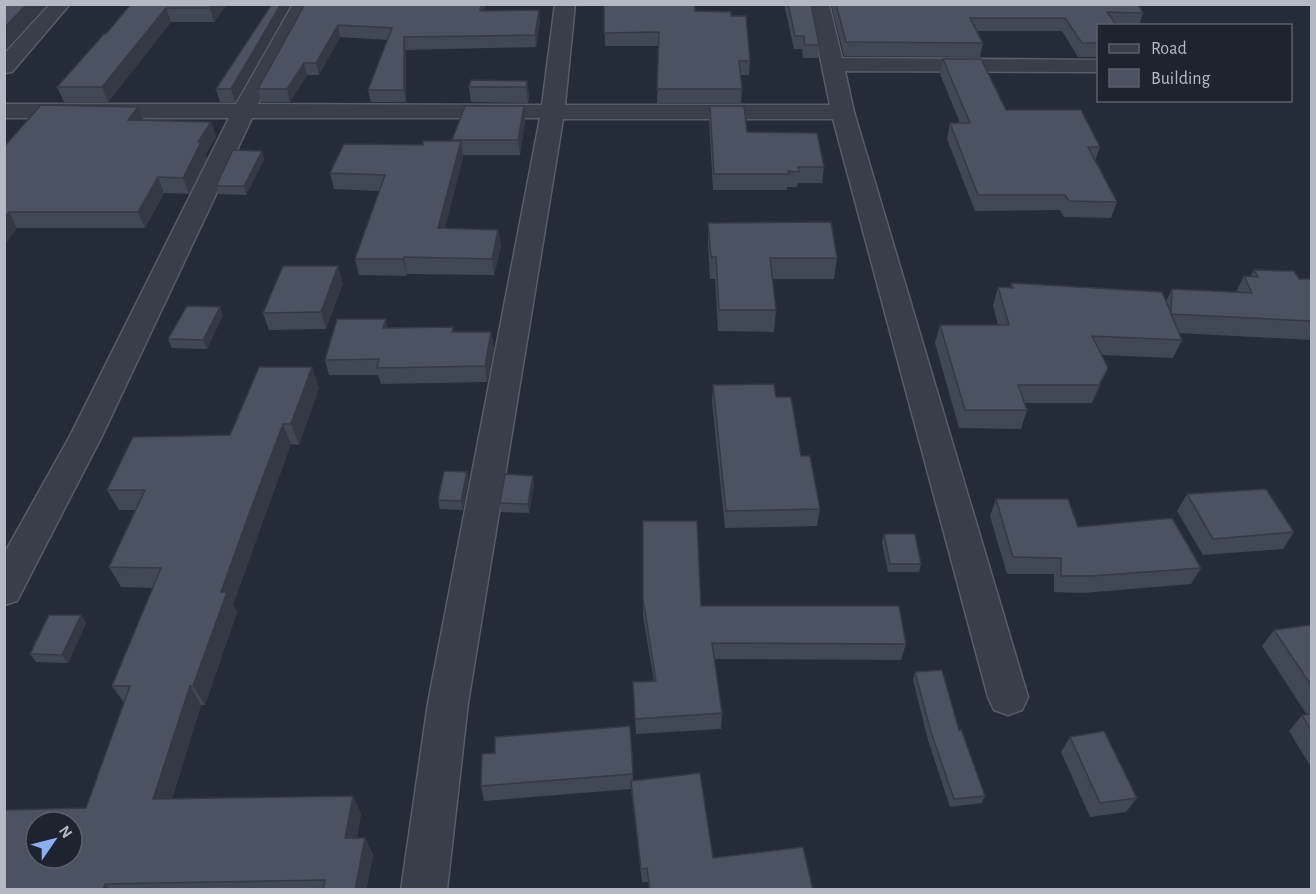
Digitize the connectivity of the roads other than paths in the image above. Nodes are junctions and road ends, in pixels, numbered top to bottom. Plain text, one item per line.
1 (61, 4) edge
2 (303, 4) edge
3 (565, 4) edge
4 (819, 4) edge
5 (833, 64) junction
6 (1097, 66) edge
7 (4, 67) edge
8 (244, 110) junction
9 (553, 110) junction
10 (4, 111) edge
11 (843, 112) junction
12 (4, 588) edge
13 (1008, 697) dead end
14 (424, 890) edge

1 - 7 street
2 - 8 street
3 - 9 street
4 - 5 street
5 - 6 street
5 - 11 street
8 - 9 street
8 - 10 street
8 - 12 street
9 - 11 street
9 - 14 street
11 - 13 street

